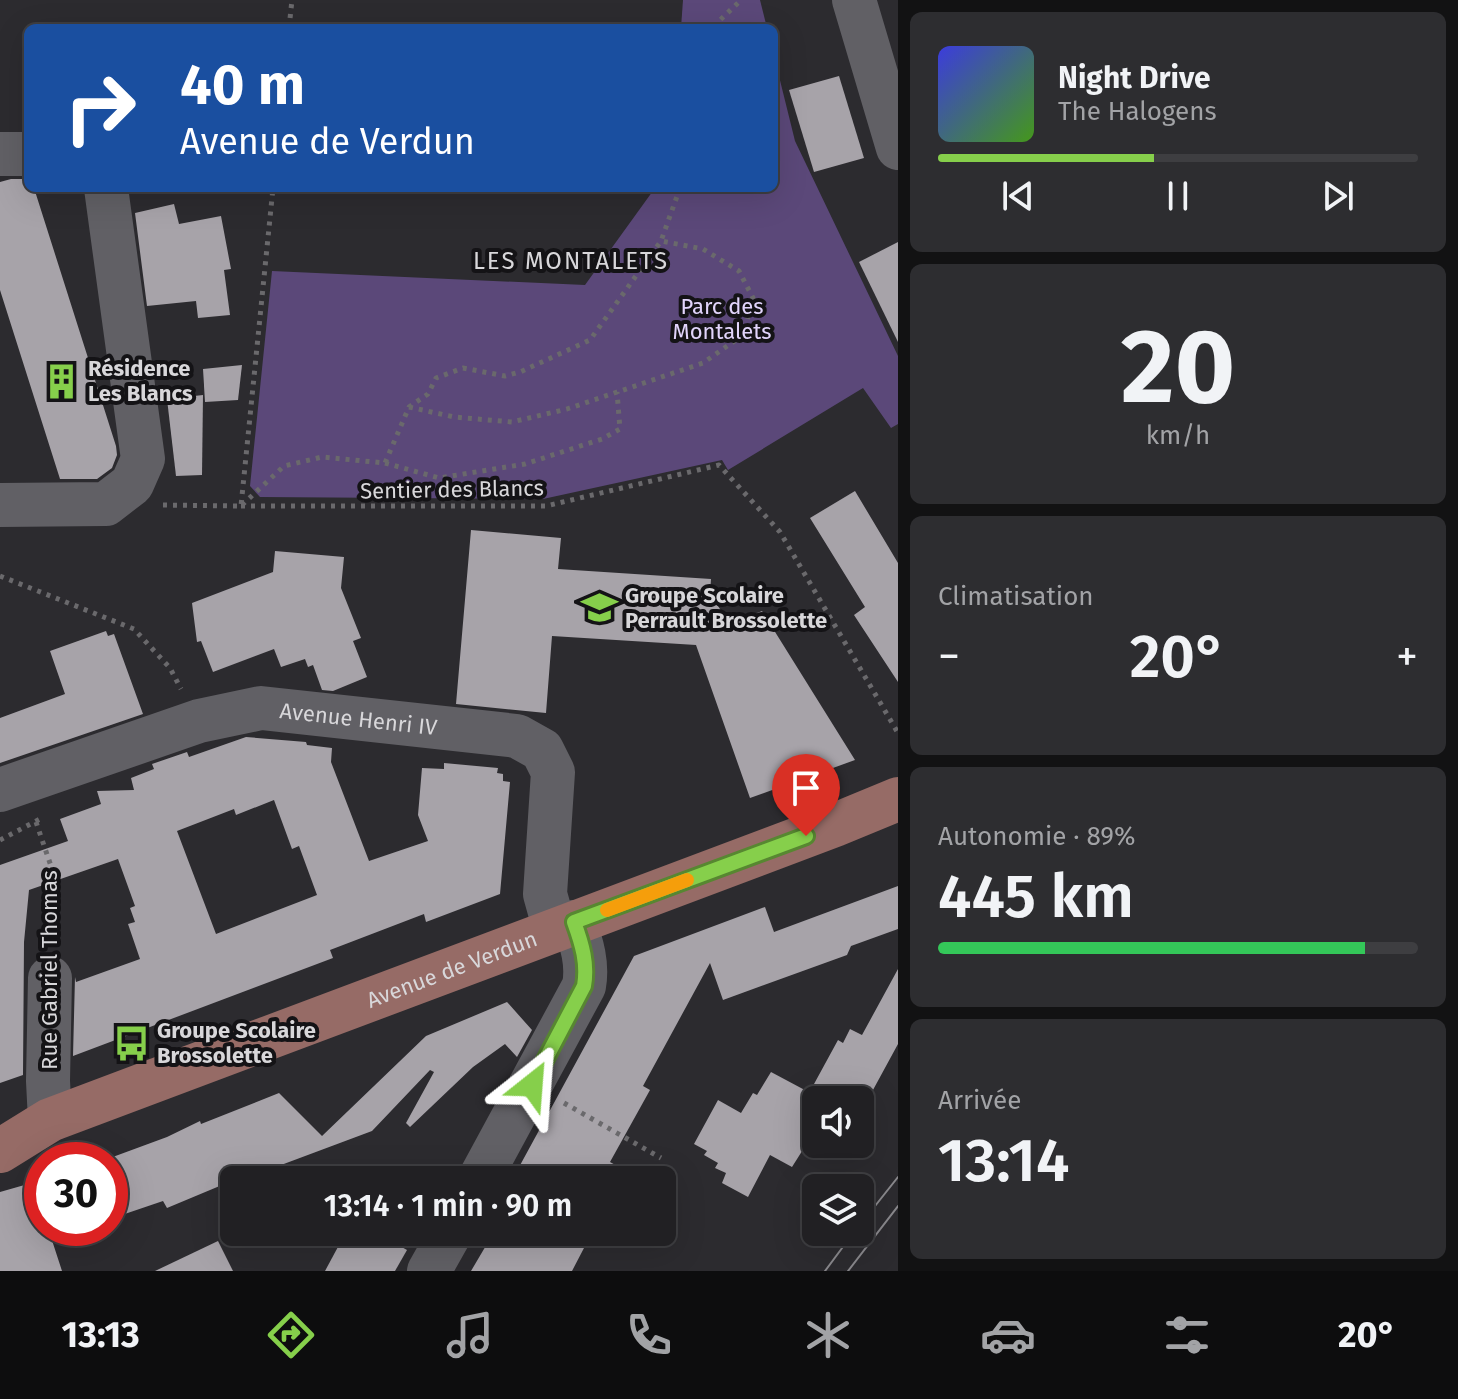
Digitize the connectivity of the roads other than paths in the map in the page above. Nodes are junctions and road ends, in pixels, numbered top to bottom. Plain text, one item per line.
1 (854, 0) edge
2 (898, 148) edge
3 (0, 154) edge
4 (24, 154) edge
5 (107, 192) edge
6 (0, 505) edge
7 (0, 790) edge
8 (898, 799) edge
9 (565, 926) junction
10 (50, 978) road end
11 (50, 1120) junction
12 (0, 1132) edge
13 (0, 1151) edge
14 (487, 1166) edge
15 (443, 1246) edge
16 (429, 1271) edge

1 - 2 street
3 - 4 street
5 - 6 street
7 - 9 street, Avenue Henri IV
8 - 9 main road, Avenue de Verdun
9 - 11 main road, Avenue de Verdun
9 - 14 street, Avenue Henri IV
10 - 11 street, Rue Gabriel Thomas
11 - 12 main road, Avenue de Verdun
11 - 13 main road, Avenue de Verdun
15 - 16 street

